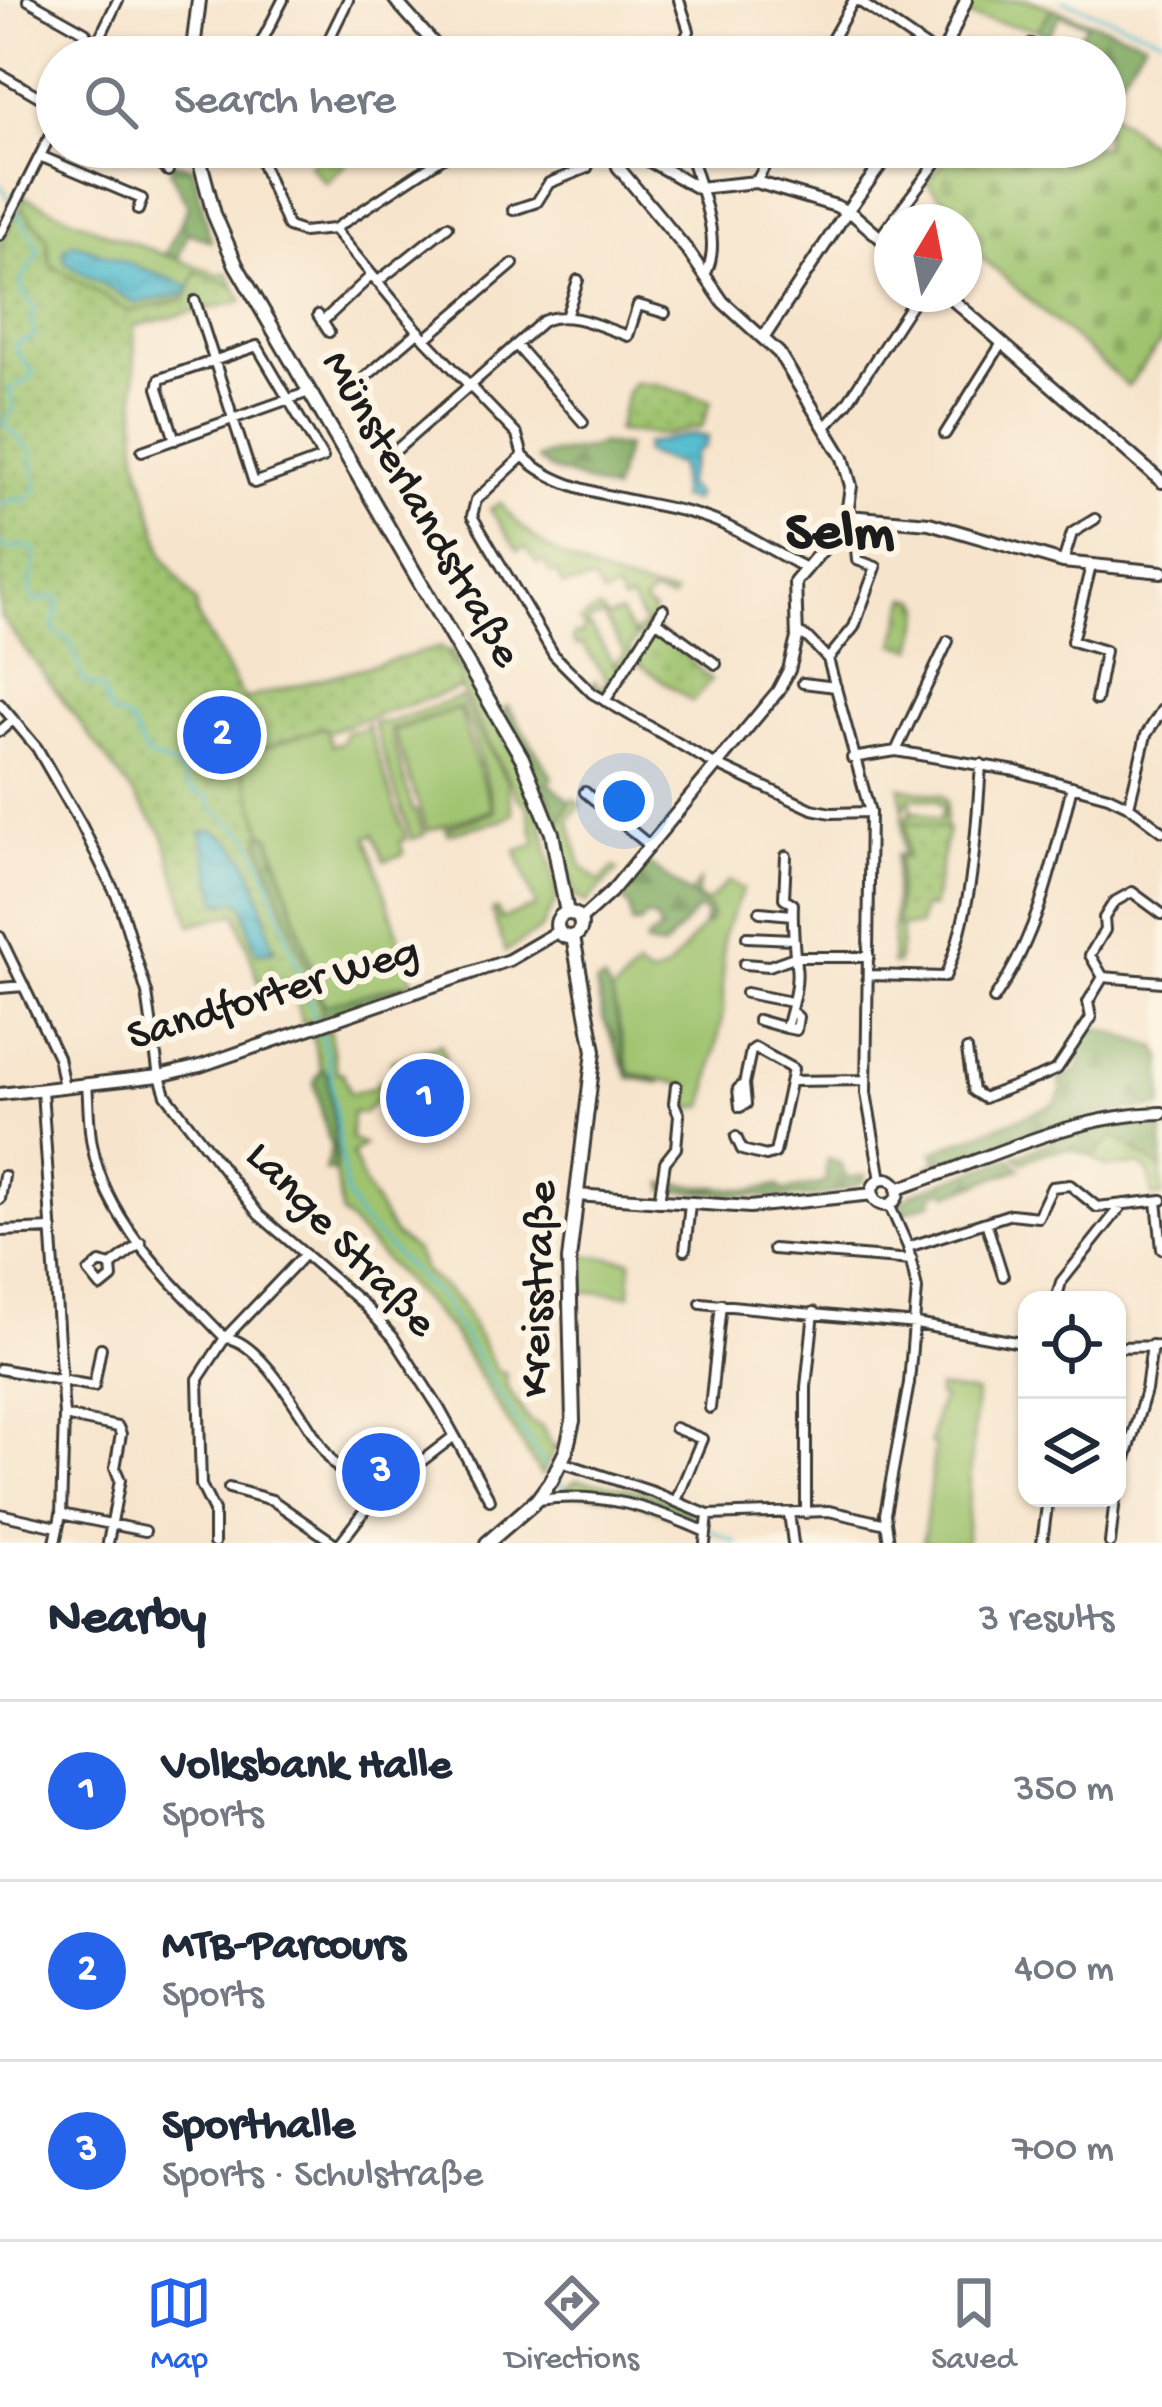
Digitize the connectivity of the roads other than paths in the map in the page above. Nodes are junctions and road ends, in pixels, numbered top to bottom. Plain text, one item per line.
1 (28, 0) edge
2 (118, 0) edge
3 (199, 0) edge
4 (283, 0) edge
5 (348, 0) edge
6 (395, 0) edge
7 (679, 0) edge
8 (855, 0) edge
9 (966, 0) edge
10 (87, 36) edge
11 (100, 36) edge
12 (195, 36) edge
13 (265, 36) edge
14 (330, 36) edge
15 (427, 36) edge
16 (686, 36) edge
17 (834, 36) edge
18 (910, 36) edge
19 (951, 36) edge
20 (0, 74) edge
21 (36, 95) edge
22 (36, 164) edge
23 (68, 168) edge
24 (164, 168) edge
25 (201, 168) edge
26 (263, 168) edge
27 (427, 168) edge
28 (586, 168) edge
29 (619, 168) edge
30 (662, 168) edge
31 (693, 168) edge
32 (764, 168) edge
33 (879, 168) edge
34 (932, 168) edge
35 (168, 171) dead end
36 (756, 182) junction
37 (698, 188) junction
38 (905, 204) edge
39 (138, 210) dead end
40 (513, 210) dead end
41 (847, 211) junction
42 (448, 226) dead end
43 (334, 229) junction
44 (874, 232) edge
45 (0, 235) edge
46 (513, 264) dead end
47 (705, 275) junction
48 (374, 279) junction
49 (578, 280) dead end
50 (195, 301) dead end
51 (906, 312) edge
52 (967, 312) edge
53 (664, 313) dead end
54 (566, 317) junction
55 (328, 332) dead end
56 (422, 335) junction
57 (764, 337) junction
58 (1002, 343) junction
59 (516, 345) junction
60 (214, 360) junction
61 (362, 380) dead end
62 (467, 384) junction
63 (309, 392) junction
64 (290, 401) junction
65 (233, 420) junction
66 (583, 422) dead end
67 (824, 428) junction
68 (945, 434) dead end
69 (175, 440) junction
70 (142, 451) dead end
71 (395, 451) dead end
72 (523, 456) junction
73 (1162, 482) edge
74 (848, 516) junction
75 (1095, 519) dead end
76 (837, 537) junction
77 (1063, 562) junction
78 (1091, 566) junction
79 (804, 568) junction
80 (1162, 572) edge
81 (663, 609) dead end
82 (657, 621) junction
83 (796, 633) junction
84 (948, 641) dead end
85 (828, 659) junction
86 (716, 664) dead end
87 (803, 683) dead end
88 (836, 687) junction
89 (1096, 700) dead end
90 (604, 701) junction
91 (0, 704) edge
92 (1162, 710) edge
93 (13, 720) junction
94 (0, 731) edge
95 (896, 751) junction
96 (852, 758) junction
97 (714, 763) junction
98 (981, 764) junction
99 (1072, 785) junction
100 (585, 791) dead end
101 (1129, 806) junction
102 (870, 812) junction
103 (1162, 831) edge
104 (649, 845) junction
105 (786, 856) dead end
106 (760, 912) dead end
107 (1162, 914) edge
108 (788, 915) junction
109 (574, 917) junction
110 (566, 934) junction
111 (0, 937) edge
112 (747, 937) dead end
113 (792, 940) junction
114 (869, 957) junction
115 (795, 963) junction
116 (744, 964) dead end
117 (869, 975) junction
118 (1103, 977) junction
119 (1162, 982) edge
120 (24, 986) junction
121 (0, 988) edge
122 (746, 993) dead end
123 (994, 999) dead end
124 (791, 1006) junction
125 (758, 1020) dead end
126 (967, 1050) dead end
127 (159, 1076) junction
128 (866, 1080) junction
129 (791, 1081) junction
130 (87, 1084) junction
131 (744, 1084) dead end
132 (676, 1086) dead end
133 (64, 1087) junction
134 (42, 1089) junction
135 (0, 1094) edge
136 (1162, 1113) edge
137 (736, 1137) dead end
138 (4, 1176) dead end
139 (880, 1180) junction
140 (897, 1189) junction
141 (873, 1194) junction
142 (576, 1195) junction
143 (0, 1199) edge
144 (1159, 1201) edge
145 (659, 1202) junction
146 (690, 1204) junction
147 (889, 1204) junction
148 (1123, 1204) junction
149 (1097, 1207) junction
150 (1112, 1218) junction
151 (986, 1222) junction
152 (52, 1229) junction
153 (0, 1231) edge
154 (142, 1243) junction
155 (908, 1247) junction
156 (1162, 1249) edge
157 (685, 1250) dead end
158 (773, 1250) dead end
159 (304, 1254) junction
160 (912, 1260) junction
161 (111, 1266) dead end
162 (1003, 1276) dead end
163 (1058, 1291) edge
164 (701, 1303) dead end
165 (721, 1304) junction
166 (814, 1312) junction
167 (916, 1324) junction
168 (225, 1338) junction
169 (1018, 1342) edge
170 (1157, 1346) edge
171 (1126, 1347) edge
172 (100, 1348) dead end
173 (0, 1369) edge
174 (61, 1380) junction
175 (710, 1408) dead end
176 (64, 1416) junction
177 (675, 1428) dead end
178 (453, 1437) junction
179 (1126, 1458) edge
180 (556, 1471) junction
181 (229, 1488) dead end
182 (375, 1497) junction
183 (537, 1500) junction
184 (490, 1501) dead end
185 (676, 1501) junction
186 (1047, 1507) edge
187 (1114, 1507) edge
188 (789, 1513) junction
189 (806, 1513) junction
190 (0, 1514) edge
191 (61, 1514) junction
192 (111, 1524) junction
193 (886, 1524) junction
194 (58, 1527) junction
195 (706, 1528) edge
196 (146, 1531) dead end
197 (489, 1542) edge
198 (55, 1543) edge
199 (108, 1543) edge
200 (214, 1543) edge
201 (337, 1543) edge
202 (793, 1543) edge
203 (889, 1543) edge
204 (1042, 1543) edge
205 (1110, 1543) edge

1 - 10 street
2 - 11 street
3 - 12 main road
4 - 13 street
5 - 14 street
6 - 15 street
7 - 16 street
8 - 17 street
8 - 18 street
9 - 19 street
20 - 21 street
22 - 45 street
23 - 39 street
24 - 35 street
25 - 63 main road, Münsterlandstraße
26 - 43 street
27 - 43 street
28 - 40 street
29 - 47 street
30 - 37 street
31 - 37 street
32 - 36 street
33 - 41 street
34 - 38 street
36 - 37 street
36 - 41 street
37 - 47 street
41 - 44 street
41 - 57 street
42 - 48 street
43 - 48 street
46 - 56 street
47 - 57 street
48 - 55 street
48 - 56 street
49 - 54 street
50 - 60 street
51 - 67 street
52 - 58 street
53 - 54 street
54 - 59 street
56 - 61 street
56 - 62 street
57 - 67 street
58 - 68 street
58 - 73 street
59 - 62 street
59 - 66 street
60 - 64 street
60 - 65 street
60 - 69 street
62 - 71 street
62 - 72 street
63 - 64 street
63 - 109 main road, Münsterlandstraße
64 - 65 street
64 - 65 street
65 - 69 street
67 - 74 street
69 - 70 street
72 - 79 street
72 - 90 street
74 - 76 street
74 - 77 street
75 - 77 street
76 - 79 street
76 - 85 street
77 - 78 street
78 - 80 street
78 - 89 street
79 - 83 street
81 - 82 street
82 - 86 street
82 - 90 street
83 - 85 street
83 - 97 street
84 - 95 street
85 - 88 street
87 - 88 street
88 - 96 street
90 - 97 street
91 - 93 street, Lange Straße
92 - 101 street
93 - 94 street
93 - 127 street, Lange Straße
95 - 96 street
95 - 98 street
96 - 102 street
97 - 102 street
97 - 104 street
98 - 99 street
98 - 117 street
99 - 101 street
99 - 123 street
100 - 104 street
101 - 103 street
102 - 114 street
104 - 109 street
105 - 108 street
106 - 108 street
107 - 118 street
108 - 113 street
109 - 110 main road
109 - 110 main road
110 - 127 street, Sandforter Weg
110 - 142 main road, Kreisstraße
111 - 120 street
112 - 113 street
113 - 115 street
114 - 115 street
114 - 117 street
115 - 116 street
115 - 124 street
117 - 128 street
118 - 119 street
118 - 126 street
120 - 121 street
120 - 133 street
122 - 124 street
124 - 125 street
127 - 130 street, Sandforter Weg
127 - 159 street, Lange Straße
128 - 129 street
128 - 139 street
129 - 131 street
129 - 137 street
130 - 133 street, Sandforter Weg
130 - 154 street
132 - 145 street
133 - 134 street, Sandforter Weg
134 - 135 street, Sandforter Weg
134 - 152 street
136 - 140 street
138 - 143 street
139 - 140 street
139 - 141 street
140 - 147 street
141 - 146 street
141 - 147 street
142 - 145 street
142 - 180 main road, Kreisstraße
144 - 148 street
144 - 156 street
145 - 146 street
146 - 157 street
147 - 155 street
148 - 149 street
148 - 150 street
149 - 150 street
149 - 151 street
150 - 163 street
151 - 155 street
151 - 162 street
152 - 153 street
152 - 174 street
154 - 161 street
154 - 168 street
155 - 160 street
158 - 160 street
159 - 168 street
159 - 178 street, Lange Straße
160 - 167 street
164 - 165 street
165 - 166 street
165 - 175 street
166 - 167 street
166 - 189 street
167 - 169 street
167 - 193 street
168 - 182 street
168 - 200 street
170 - 171 street
170 - 179 street
172 - 174 street
173 - 174 street
174 - 176 street
176 - 191 street
176 - 192 street
177 - 185 street
178 - 182 street
178 - 184 street, Lange Straße
180 - 183 main road, Kreisstraße
180 - 185 street
181 - 201 street
182 - 201 street
183 - 195 street
183 - 197 main road, Kreisstraße
185 - 195 street
186 - 204 street
187 - 205 street
188 - 189 street
188 - 195 street
188 - 202 street
189 - 193 street
190 - 194 street
191 - 192 street
191 - 194 street
192 - 196 street
192 - 199 street
193 - 203 street
194 - 198 street

